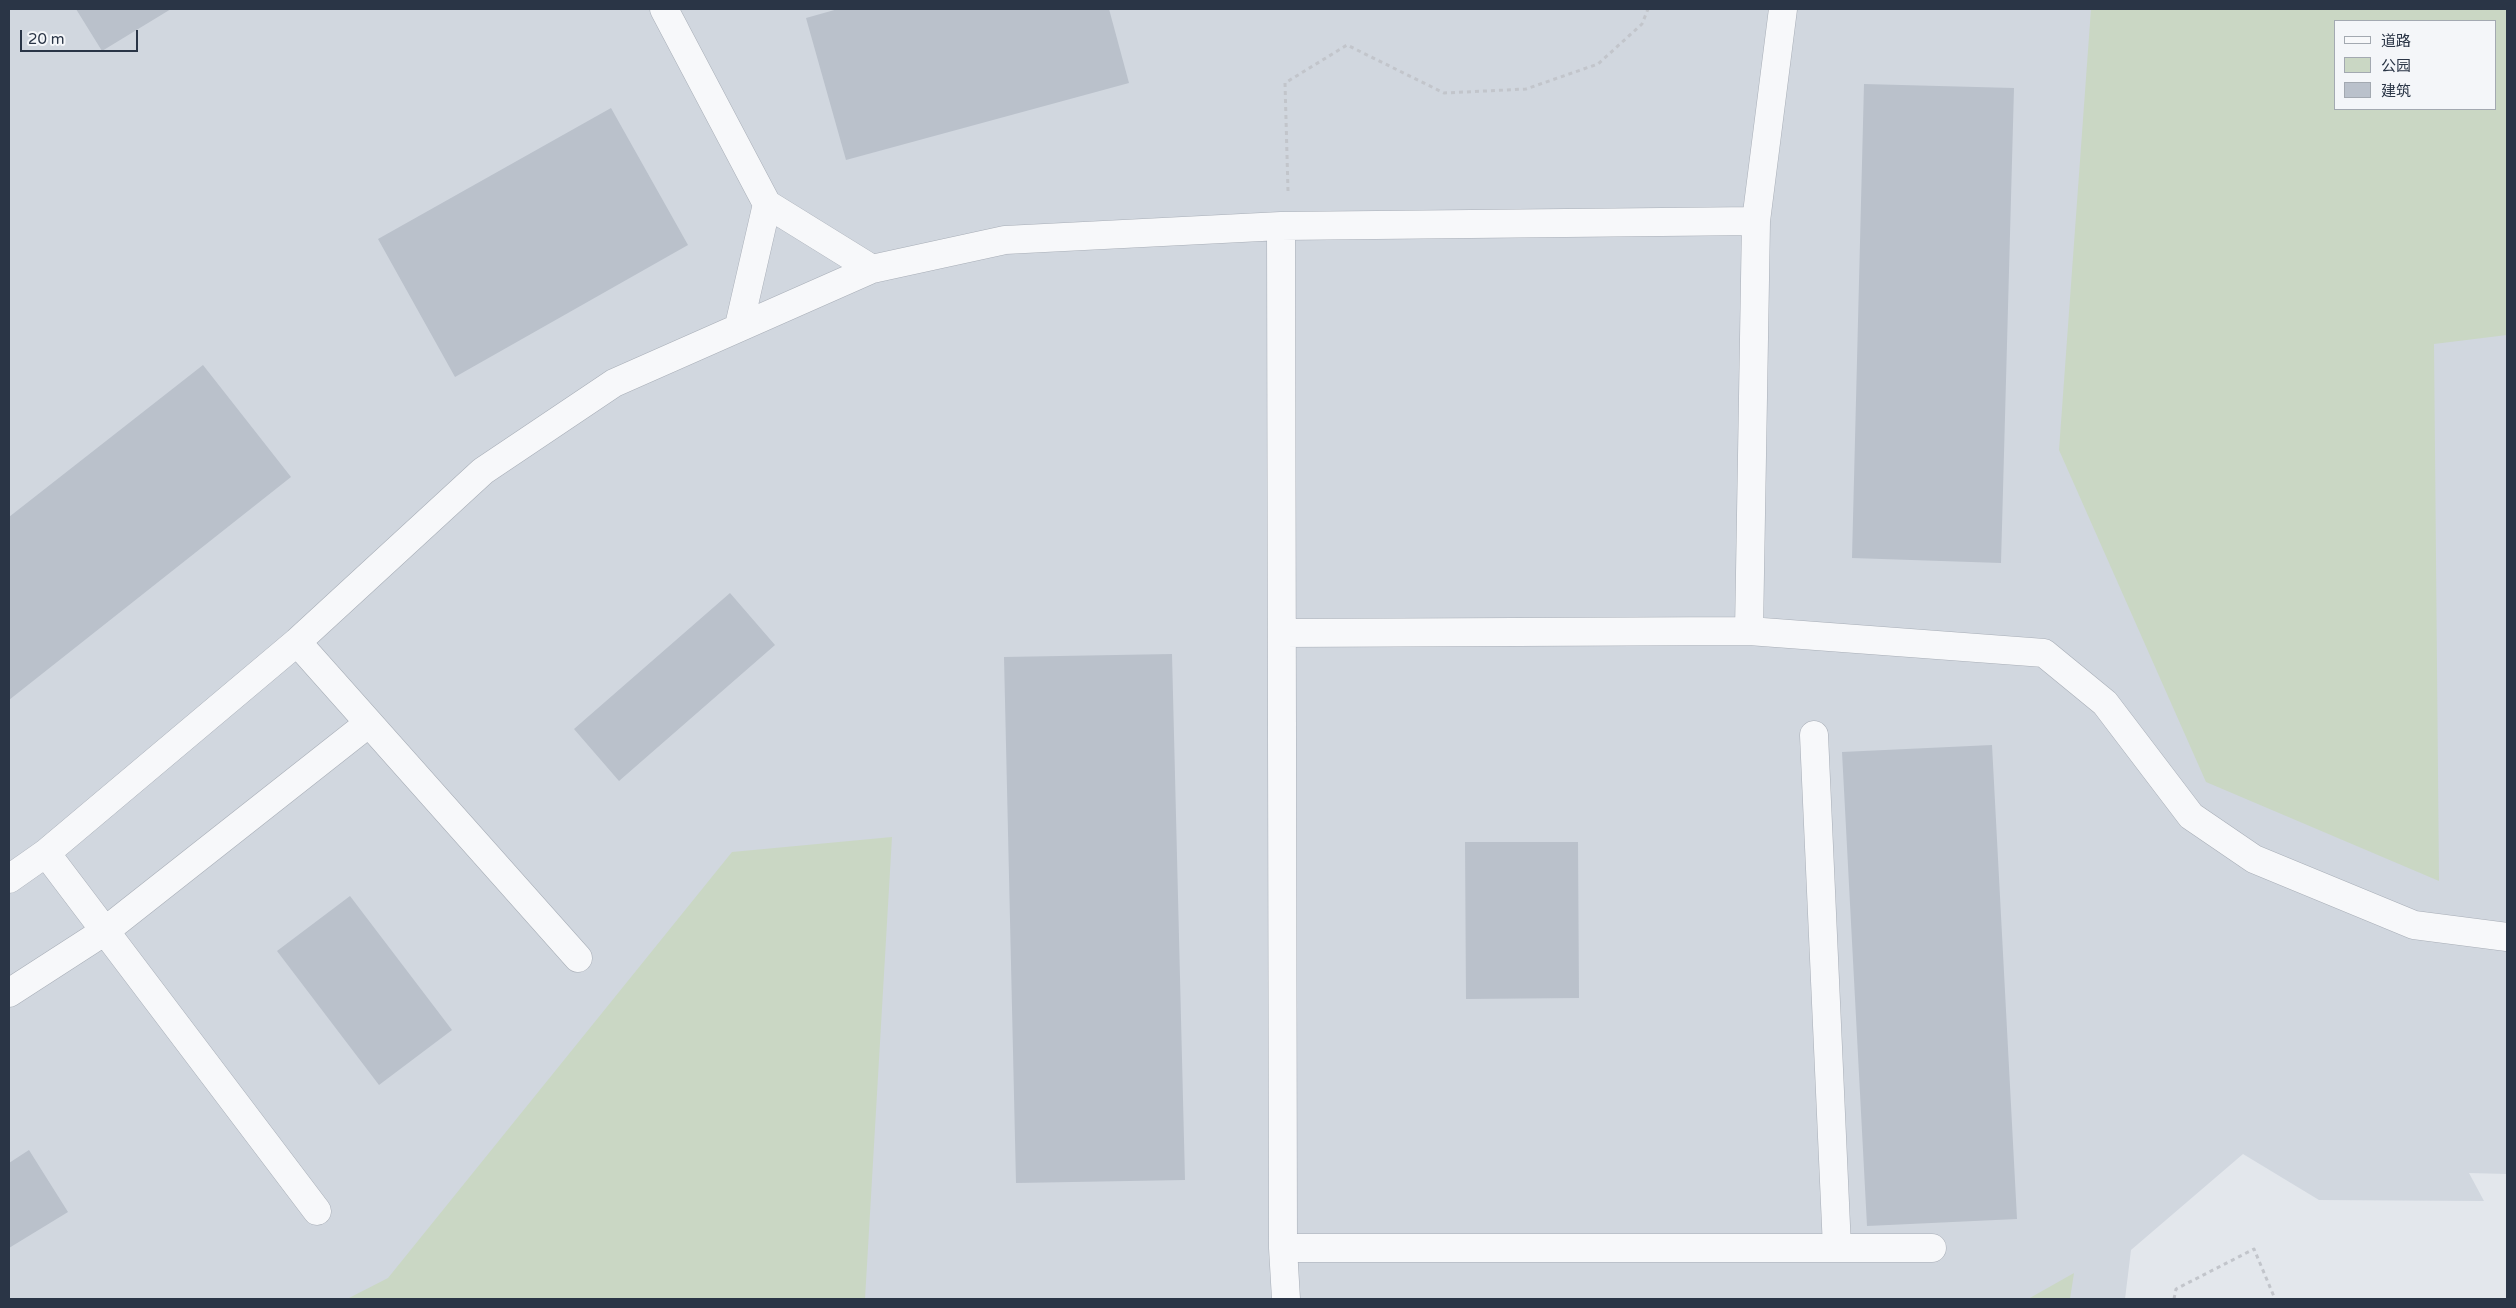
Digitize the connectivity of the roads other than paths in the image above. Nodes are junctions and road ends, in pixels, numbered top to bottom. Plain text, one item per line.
1 (664, 9) edge
2 (1783, 9) edge
3 (767, 204) junction
4 (1756, 221) junction
5 (1281, 226) junction
6 (872, 269) junction
7 (739, 326) junction
8 (1749, 631) junction
9 (1282, 633) junction
10 (297, 642) junction
11 (369, 723) junction
12 (1814, 735) dead end
13 (46, 853) junction
14 (9, 879) edge
15 (105, 932) junction
16 (2507, 937) edge
17 (578, 958) dead end
18 (9, 993) edge
19 (317, 1211) dead end
20 (1283, 1248) junction
21 (1837, 1248) junction
22 (1932, 1248) dead end
23 (1286, 1299) edge

1 - 3 street
2 - 4 street
3 - 6 street
3 - 7 street
4 - 5 street
4 - 8 street
5 - 6 street
5 - 9 street
6 - 7 street
7 - 10 street
8 - 9 street
8 - 16 street
9 - 20 street
10 - 11 street
10 - 13 street
11 - 15 street
11 - 17 street
12 - 21 street
13 - 14 street
13 - 15 street
15 - 18 street
15 - 19 street
20 - 21 street
20 - 23 street
21 - 22 street

